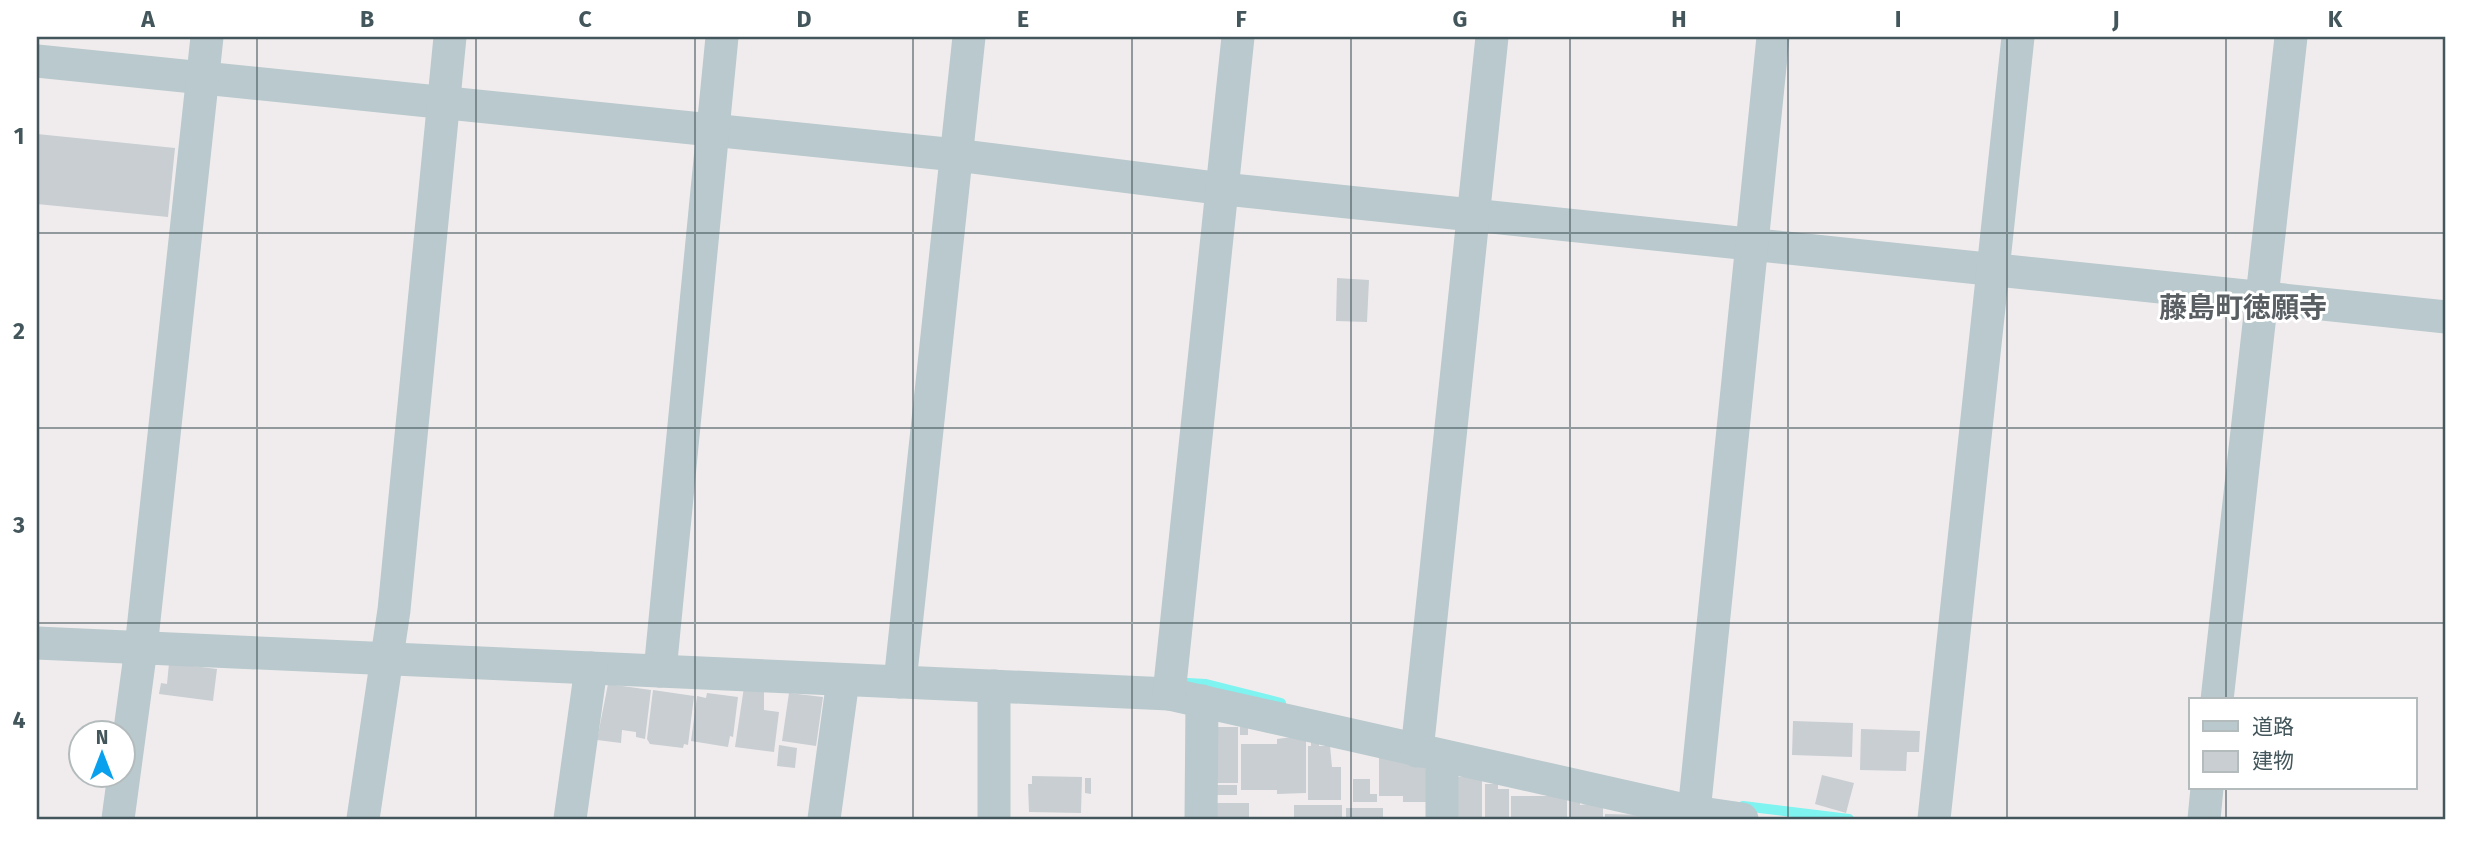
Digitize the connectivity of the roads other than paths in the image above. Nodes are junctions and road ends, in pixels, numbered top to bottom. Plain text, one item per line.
1 (207, 37) edge
2 (450, 37) edge
3 (722, 37) edge
4 (969, 37) edge
5 (1238, 37) edge
6 (1492, 37) edge
7 (1773, 37) edge
8 (2018, 37) edge
9 (2291, 37) edge
10 (37, 61) edge
11 (202, 78) junction
12 (443, 104) junction
13 (712, 132) junction
14 (956, 155) junction
15 (1224, 188) junction
16 (1475, 213) junction
17 (1752, 243) junction
18 (1994, 268) junction
19 (2264, 296) junction
20 (2446, 317) edge
21 (37, 643) edge
22 (141, 648) junction
23 (386, 660) junction
24 (591, 668) junction
25 (660, 671) junction
26 (843, 680) junction
27 (900, 682) junction
28 (993, 686) junction
29 (1169, 694) junction
30 (2217, 698) edge
31 (1202, 701) junction
32 (1430, 754) junction
33 (2207, 790) edge
34 (1694, 812) junction
35 (118, 819) edge
36 (363, 819) edge
37 (570, 819) edge
38 (824, 819) edge
39 (994, 819) edge
40 (1201, 819) edge
41 (1442, 819) edge
42 (1742, 819) edge
43 (1934, 819) edge
44 (2204, 819) edge

1 - 11 street
2 - 12 street
3 - 13 street
4 - 14 street
5 - 15 street
6 - 16 street
7 - 17 street
8 - 18 street
9 - 19 street
10 - 11 street
11 - 12 street
11 - 22 street
12 - 13 street
12 - 23 street
13 - 14 street
13 - 25 street
14 - 15 street
14 - 27 street
15 - 16 street
15 - 29 street
16 - 17 street
16 - 32 street
17 - 18 street
17 - 34 street
18 - 19 street
18 - 43 street
19 - 20 street
19 - 30 street
21 - 22 street
22 - 23 street
22 - 35 street
23 - 24 street
23 - 36 street
24 - 25 street
24 - 37 street
25 - 26 street
26 - 27 street
26 - 38 street
27 - 28 street
28 - 29 street
28 - 39 street
29 - 31 street
31 - 32 street
31 - 40 street
32 - 34 street
32 - 41 street
33 - 44 street
34 - 42 street

